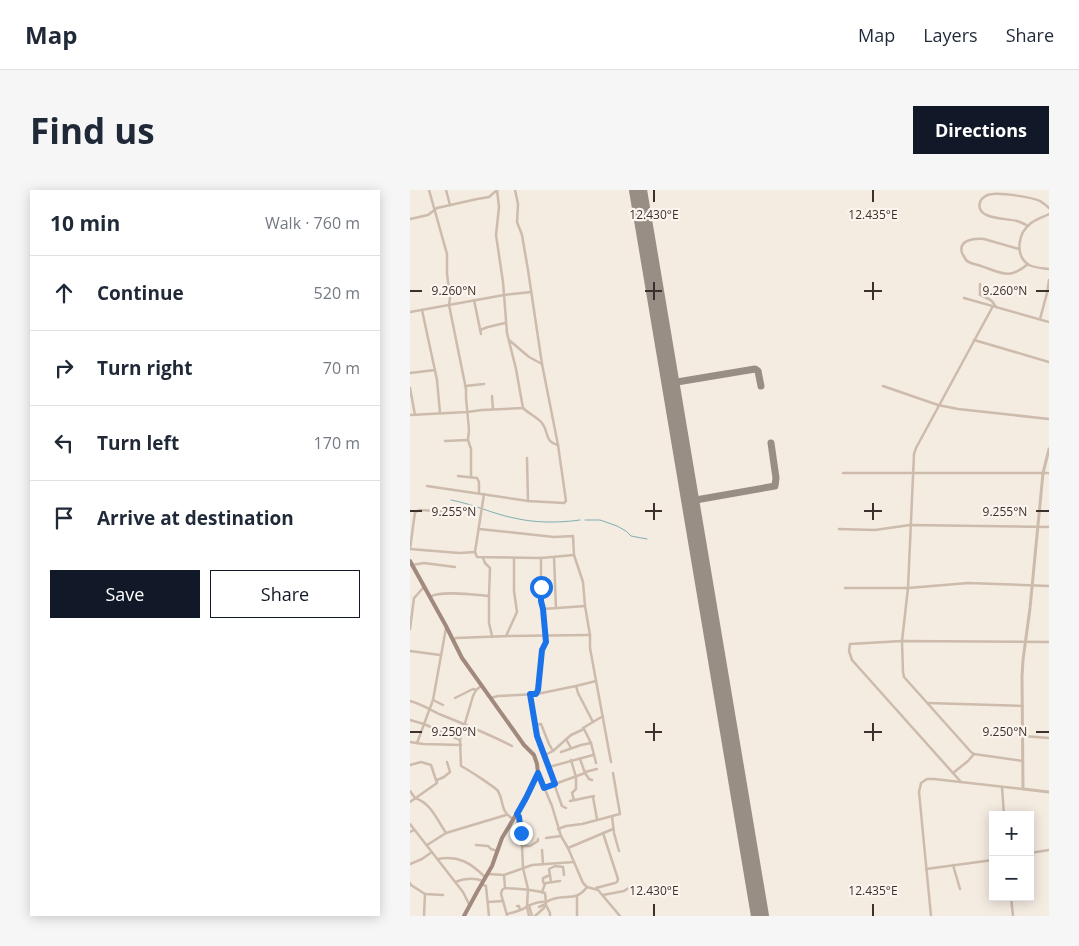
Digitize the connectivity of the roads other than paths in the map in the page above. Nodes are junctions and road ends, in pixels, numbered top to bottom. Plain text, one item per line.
1 (429, 190) edge
2 (446, 190) edge
3 (497, 190) edge
4 (515, 190) edge
5 (450, 205) junction
6 (1049, 208) edge
7 (435, 210) junction
8 (1049, 214) edge
9 (410, 219) edge
10 (1028, 226) junction
11 (1019, 249) junction
12 (1028, 264) junction
13 (1049, 269) edge
14 (1049, 280) edge
15 (980, 284) dead end
16 (531, 292) junction
17 (504, 295) junction
18 (964, 298) dead end
19 (474, 300) junction
20 (449, 305) junction
21 (994, 306) junction
22 (422, 310) junction
23 (410, 312) edge
24 (1040, 319) junction
25 (1049, 322) edge
26 (506, 323) junction
27 (480, 330) junction
28 (481, 334) dead end
29 (508, 339) junction
30 (974, 340) junction
31 (1049, 362) edge
32 (542, 364) junction
33 (435, 370) junction
34 (410, 372) edge
35 (484, 384) dead end
36 (465, 386) junction
37 (883, 386) dead end
38 (410, 388) edge
39 (492, 396) dead end
40 (938, 405) junction
41 (522, 406) junction
42 (494, 409) junction
43 (467, 412) junction
44 (440, 414) junction
45 (415, 415) junction
46 (410, 416) edge
47 (1049, 419) edge
48 (468, 440) junction
49 (445, 441) dead end
50 (558, 445) junction
51 (1049, 449) edge
52 (527, 458) dead end
53 (844, 473) dead end
54 (912, 473) junction
55 (1043, 473) junction
56 (1049, 473) edge
57 (458, 476) dead end
58 (471, 477) junction
59 (427, 486) dead end
60 (479, 493) junction
61 (484, 494) junction
62 (528, 501) junction
63 (461, 514) dead end
64 (910, 525) junction
65 (1037, 526) junction
66 (1049, 527) edge
67 (479, 529) junction
68 (839, 530) dead end
69 (410, 549) edge
70 (475, 552) junction
71 (574, 555) junction
72 (554, 557) junction
73 (483, 558) junction
74 (514, 558) junction
75 (541, 558) junction
76 (411, 563) edge
77 (455, 568) dead end
78 (1032, 584) junction
79 (1049, 586) edge
80 (424, 587) junction
81 (845, 588) dead end
82 (908, 588) junction
83 (489, 596) junction
84 (430, 597) junction
85 (585, 606) junction
86 (556, 608) junction
87 (543, 609) junction
88 (446, 626) junction
89 (410, 629) edge
90 (590, 635) junction
91 (506, 636) junction
92 (545, 636) junction
93 (492, 637) junction
94 (453, 640) junction
95 (902, 641) junction
96 (1025, 642) junction
97 (1049, 642) edge
98 (410, 651) edge
99 (440, 655) junction
100 (596, 681) junction
101 (481, 686) junction
102 (576, 686) junction
103 (476, 690) junction
104 (530, 694) junction
105 (536, 694) junction
106 (455, 698) dead end
107 (490, 699) junction
108 (433, 700) junction
109 (410, 701) edge
110 (928, 703) junction
111 (443, 705) dead end
112 (1023, 706) junction
113 (429, 708) junction
114 (603, 716) junction
115 (410, 720) edge
116 (593, 722) junction
117 (424, 724) junction
118 (465, 725) junction
119 (535, 725) junction
120 (584, 729) junction
121 (1023, 736) junction
122 (1049, 738) edge
123 (456, 739) junction
124 (566, 739) junction
125 (460, 740) junction
126 (410, 742) edge
127 (417, 743) junction
128 (591, 743) junction
129 (455, 745) junction
130 (461, 745) junction
131 (512, 746) dead end
132 (571, 748) junction
133 (553, 751) junction
134 (561, 752) dead end
135 (974, 754) junction
136 (545, 755) junction
137 (594, 755) junction
138 (580, 759) junction
139 (572, 760) junction
140 (1023, 761) junction
141 (447, 762) dead end
142 (611, 762) dead end
143 (596, 763) dead end
144 (410, 765) edge
145 (549, 767) junction
146 (597, 769) dead end
147 (585, 772) junction
148 (538, 773) junction
149 (613, 773) dead end
150 (953, 773) junction
151 (576, 777) junction
152 (437, 780) junction
153 (592, 780) dead end
154 (961, 782) junction
155 (555, 784) junction
156 (1002, 787) junction
157 (544, 788) junction
158 (1023, 788) junction
159 (410, 790) edge
160 (1049, 792) edge
161 (415, 798) junction
162 (410, 802) edge
163 (566, 808) dead end
164 (1004, 811) edge
165 (517, 814) junction
166 (507, 815) junction
167 (612, 816) junction
168 (513, 819) junction
169 (597, 819) junction
170 (410, 824) edge
171 (558, 829) junction
172 (614, 829) junction
173 (414, 830) junction
174 (410, 832) edge
175 (446, 833) junction
176 (604, 833) junction
177 (561, 836) junction
178 (546, 838) dead end
179 (538, 839) dead end
180 (476, 845) dead end
181 (427, 846) junction
182 (522, 846) junction
183 (568, 848) junction
184 (498, 850) junction
185 (542, 850) dead end
186 (1049, 850) edge
187 (619, 851) dead end
188 (432, 852) junction
189 (1034, 852) edge
190 (438, 859) junction
191 (989, 860) edge
192 (574, 862) junction
193 (410, 864) edge
194 (543, 864) junction
195 (953, 865) junction
196 (523, 868) junction
197 (926, 869) junction
198 (504, 875) junction
199 (550, 875) junction
200 (564, 875) dead end
201 (484, 879) junction
202 (560, 881) dead end
203 (455, 882) junction
204 (552, 882) junction
205 (410, 883) edge
206 (545, 884) junction
207 (587, 887) junction
208 (630, 887) dead end
209 (505, 888) junction
210 (528, 889) junction
211 (594, 889) junction
212 (960, 889) dead end
213 (542, 892) junction
214 (425, 894) junction
215 (444, 895) dead end
216 (603, 895) junction
217 (577, 896) junction
218 (503, 901) junction
219 (1011, 901) edge
220 (488, 902) junction
221 (546, 904) junction
222 (470, 906) junction
223 (517, 906) dead end
224 (528, 906) junction
225 (539, 907) dead end
226 (520, 910) junction
227 (507, 915) edge
228 (424, 916) edge
229 (464, 916) edge
230 (488, 916) edge
231 (532, 916) edge
232 (550, 916) edge
233 (577, 916) edge
234 (620, 916) edge
235 (930, 916) edge
236 (1013, 916) edge

1 - 7 street
2 - 5 street
3 - 5 street
3 - 17 street
4 - 16 street
5 - 7 street
6 - 10 street
7 - 9 street
7 - 20 street
8 - 10 street
10 - 11 street
11 - 12 street
11 - 12 street
12 - 13 street
14 - 24 street
15 - 21 street
16 - 17 street
16 - 32 street
17 - 19 street
17 - 26 street
18 - 21 street
19 - 20 street
19 - 27 street
20 - 22 street
20 - 36 street
21 - 24 street
21 - 30 street
22 - 23 street
22 - 33 street
24 - 25 street
26 - 27 street
26 - 29 street
27 - 28 street
29 - 32 street
29 - 41 street
30 - 31 street
30 - 40 street
32 - 50 street
33 - 34 street
33 - 44 street
35 - 36 street
36 - 43 street
37 - 40 street
38 - 45 street
39 - 42 street
40 - 47 street
40 - 54 street
41 - 42 street
41 - 50 street
42 - 43 street
43 - 44 street
43 - 48 street
44 - 45 street
45 - 46 street
48 - 49 street
48 - 58 street
50 - 62 street
51 - 55 street
52 - 62 street
53 - 54 street
54 - 55 street
54 - 64 street
55 - 56 street
55 - 65 street
57 - 58 street
58 - 60 street
59 - 60 street
60 - 61 street
61 - 62 street
61 - 67 street
63 - 69 street
64 - 65 street
64 - 68 street
64 - 82 street
65 - 66 street
65 - 78 street
67 - 70 street
67 - 71 street
69 - 70 street
70 - 73 street
71 - 72 street
71 - 85 street
72 - 75 street
72 - 86 street
73 - 74 street
73 - 83 street
74 - 75 street
74 - 91 street
75 - 87 street
76 - 77 street
76 - 80 main road
78 - 79 street
78 - 82 street
78 - 96 street
80 - 84 main road
80 - 89 street
81 - 82 street
82 - 95 street
83 - 84 street
83 - 93 street
84 - 88 main road
85 - 86 street
85 - 90 street
86 - 87 street
87 - 92 street
88 - 94 main road
88 - 99 street
90 - 92 street
90 - 100 street
91 - 92 street
91 - 93 street
92 - 105 street
93 - 94 street
94 - 101 main road
95 - 96 street
95 - 110 street
95 - 150 street
96 - 97 street
96 - 112 street
98 - 99 street
99 - 108 street
100 - 102 street
100 - 114 street
101 - 103 street
101 - 107 main road
102 - 105 street
102 - 116 street
103 - 106 street
103 - 118 street
104 - 105 street
104 - 107 street
104 - 119 street
107 - 148 main road
108 - 111 street
108 - 113 street
109 - 113 street
110 - 112 street
110 - 135 street
112 - 121 street
113 - 117 street
113 - 118 street
114 - 116 street
114 - 142 street
115 - 117 street
116 - 120 street
117 - 123 street
117 - 127 street
118 - 125 street
118 - 131 street
119 - 133 street
119 - 136 street
120 - 124 street
120 - 128 street
121 - 122 street
121 - 140 street
123 - 125 street
123 - 129 street
124 - 132 street
124 - 133 street
125 - 130 street
126 - 127 street
127 - 129 street
128 - 132 street
128 - 137 street
129 - 130 street
130 - 166 street
132 - 134 street
133 - 136 street
135 - 140 street
135 - 150 street
136 - 145 street
137 - 138 street
137 - 143 street
138 - 139 street
138 - 147 street
139 - 145 street
139 - 151 street
140 - 158 street
141 - 152 street
144 - 152 street
145 - 155 street
146 - 147 street
147 - 151 street
147 - 153 street
148 - 157 street
148 - 165 main road
149 - 167 street
150 - 154 street
151 - 155 street
151 - 169 street
152 - 161 street
154 - 156 street
154 - 197 street
155 - 157 street
155 - 163 street
156 - 158 street
156 - 164 street
157 - 171 street
158 - 160 street
159 - 161 street
161 - 162 street
161 - 175 street
165 - 168 main road
165 - 182 street
166 - 168 street
166 - 175 street
167 - 169 street
167 - 172 street
168 - 184 main road
169 - 171 street
170 - 173 street
171 - 177 street
172 - 176 street
172 - 187 street
173 - 174 street
173 - 181 street
175 - 181 street
176 - 183 street
176 - 211 street
177 - 178 street
177 - 183 street
179 - 182 street
180 - 184 street
181 - 188 street
182 - 196 street
183 - 192 street
184 - 201 main road
185 - 194 street
186 - 189 street
188 - 190 street
188 - 193 street
190 - 201 street
190 - 203 street
191 - 195 street
192 - 194 street
192 - 207 street
194 - 196 street
195 - 197 street
195 - 212 street
196 - 198 street
196 - 210 street
197 - 235 street
198 - 201 street
198 - 209 street
199 - 200 street
199 - 204 street
199 - 206 street
201 - 203 street
201 - 220 street
201 - 222 main road
202 - 204 street
203 - 222 street
204 - 206 street
205 - 214 street
206 - 213 street
207 - 211 street
207 - 217 street
208 - 216 street
209 - 210 street
209 - 218 street
210 - 213 street
210 - 224 street
211 - 216 street
213 - 221 street
214 - 215 street
214 - 228 street
216 - 234 street
217 - 221 street
217 - 233 street
218 - 220 street
218 - 227 street
219 - 236 street
220 - 230 street
221 - 224 street
221 - 225 street
221 - 231 street
221 - 232 street
222 - 229 main road
223 - 226 street
224 - 226 street
224 - 231 street
226 - 227 street

